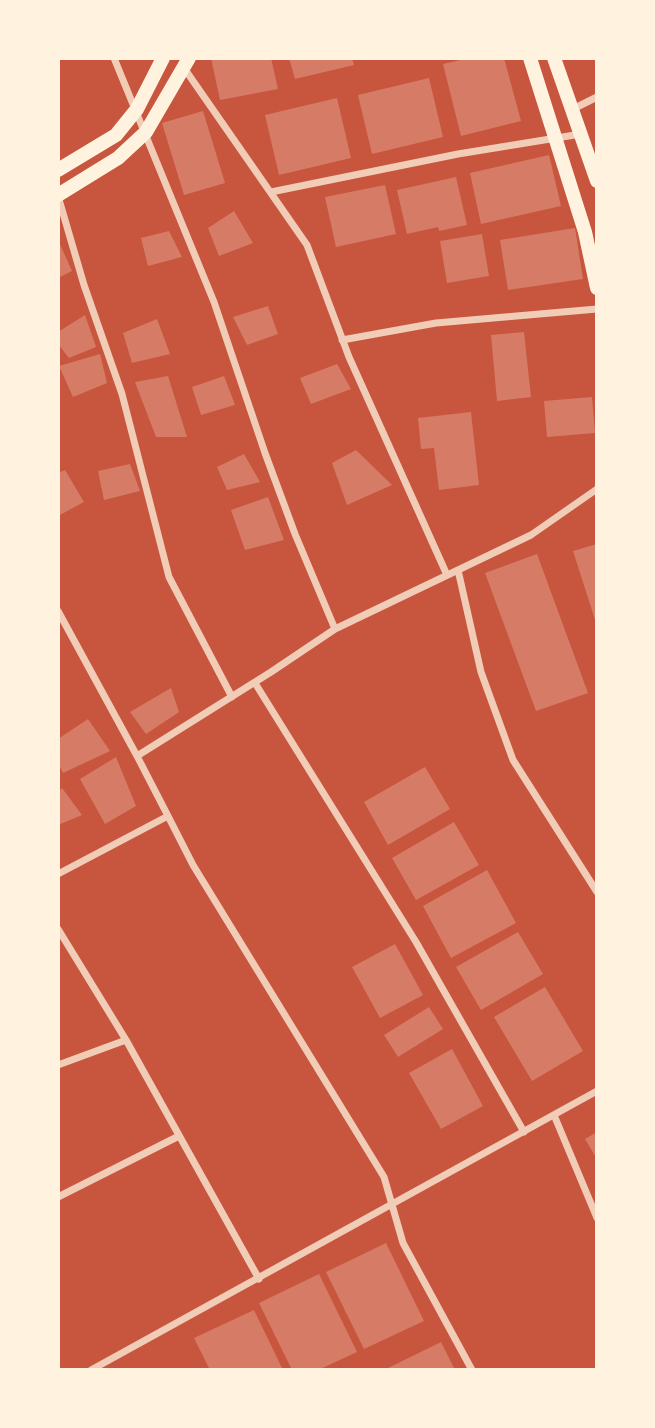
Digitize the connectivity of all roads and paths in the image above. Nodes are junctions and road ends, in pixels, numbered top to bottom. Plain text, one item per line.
1 (114, 58) edge
2 (163, 58) edge
3 (530, 58) edge
4 (554, 58) edge
5 (186, 63) edge
6 (597, 97) edge
7 (137, 109) junction
8 (573, 109) junction
9 (146, 132) junction
10 (582, 134) junction
11 (556, 138) junction
12 (59, 166) edge
13 (597, 181) edge
14 (271, 192) junction
15 (58, 196) edge
16 (597, 288) edge
17 (597, 309) edge
18 (342, 340) junction
19 (597, 489) edge
20 (458, 570) junction
21 (447, 575) junction
22 (58, 611) edge
23 (335, 629) junction
24 (254, 683) junction
25 (232, 697) junction
26 (137, 756) junction
27 (168, 817) junction
28 (58, 874) edge
29 (597, 892) edge
30 (58, 929) edge
31 (126, 1040) junction
32 (58, 1065) edge
33 (597, 1091) edge
34 (554, 1115) junction
35 (524, 1132) junction
36 (179, 1136) junction
37 (58, 1197) edge
38 (390, 1207) junction
39 (597, 1217) edge
40 (259, 1279) junction
41 (91, 1370) edge
42 (472, 1370) edge

1 - 7 street
2 - 7 main road
3 - 11 main road
4 - 8 main road
5 - 9 main road
5 - 14 street
6 - 8 street
7 - 9 street
7 - 12 main road
8 - 10 main road
9 - 15 main road
9 - 23 street
10 - 11 street
10 - 13 main road
11 - 14 street
11 - 16 main road
14 - 18 street
15 - 25 street
17 - 18 street
18 - 21 street
19 - 20 street
20 - 21 street
20 - 29 street
21 - 23 street
22 - 26 street
23 - 24 street
24 - 25 street
24 - 35 street
25 - 26 street
26 - 27 street
27 - 28 street
27 - 38 street
30 - 31 street
31 - 32 street
31 - 36 street
33 - 34 street
34 - 35 street
34 - 39 street
35 - 38 street
36 - 37 street
36 - 40 street
38 - 40 street
38 - 42 street
40 - 41 street

